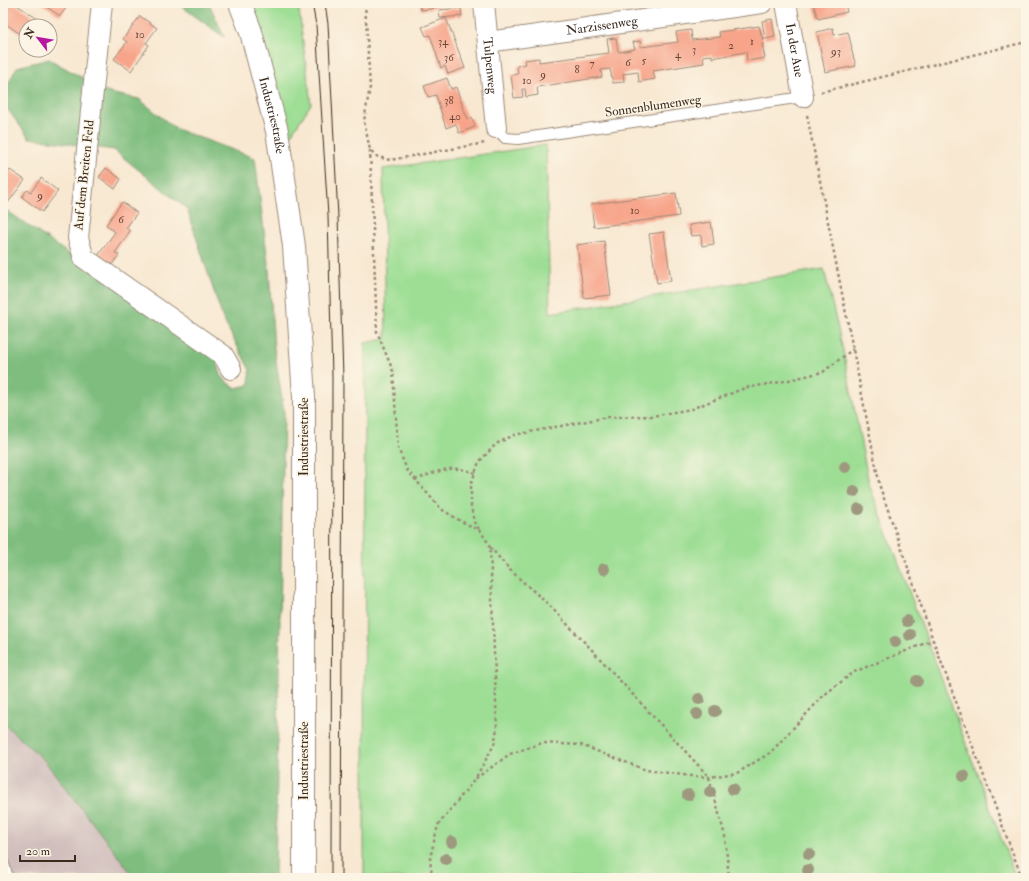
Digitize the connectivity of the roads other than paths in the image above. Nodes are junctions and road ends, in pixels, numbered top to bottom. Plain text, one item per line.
1 (102, 3) edge
2 (240, 3) edge
3 (484, 3) edge
4 (762, 3) edge
5 (786, 3) edge
6 (488, 42) junction
7 (803, 97) joint
8 (501, 133) joint
9 (231, 369) dead end
10 (3, 861) edge
11 (8, 878) edge
12 (304, 878) edge

1 - 9 street, Auf dem Breiten Feld
2 - 12 main road, Industriestraße
3 - 6 street, Tulpenweg
4 - 6 street, Narzissenweg
5 - 7 street, In der Aue
6 - 8 street, Tulpenweg
7 - 8 lane, Sonnenblumenweg
10 - 11 lane

